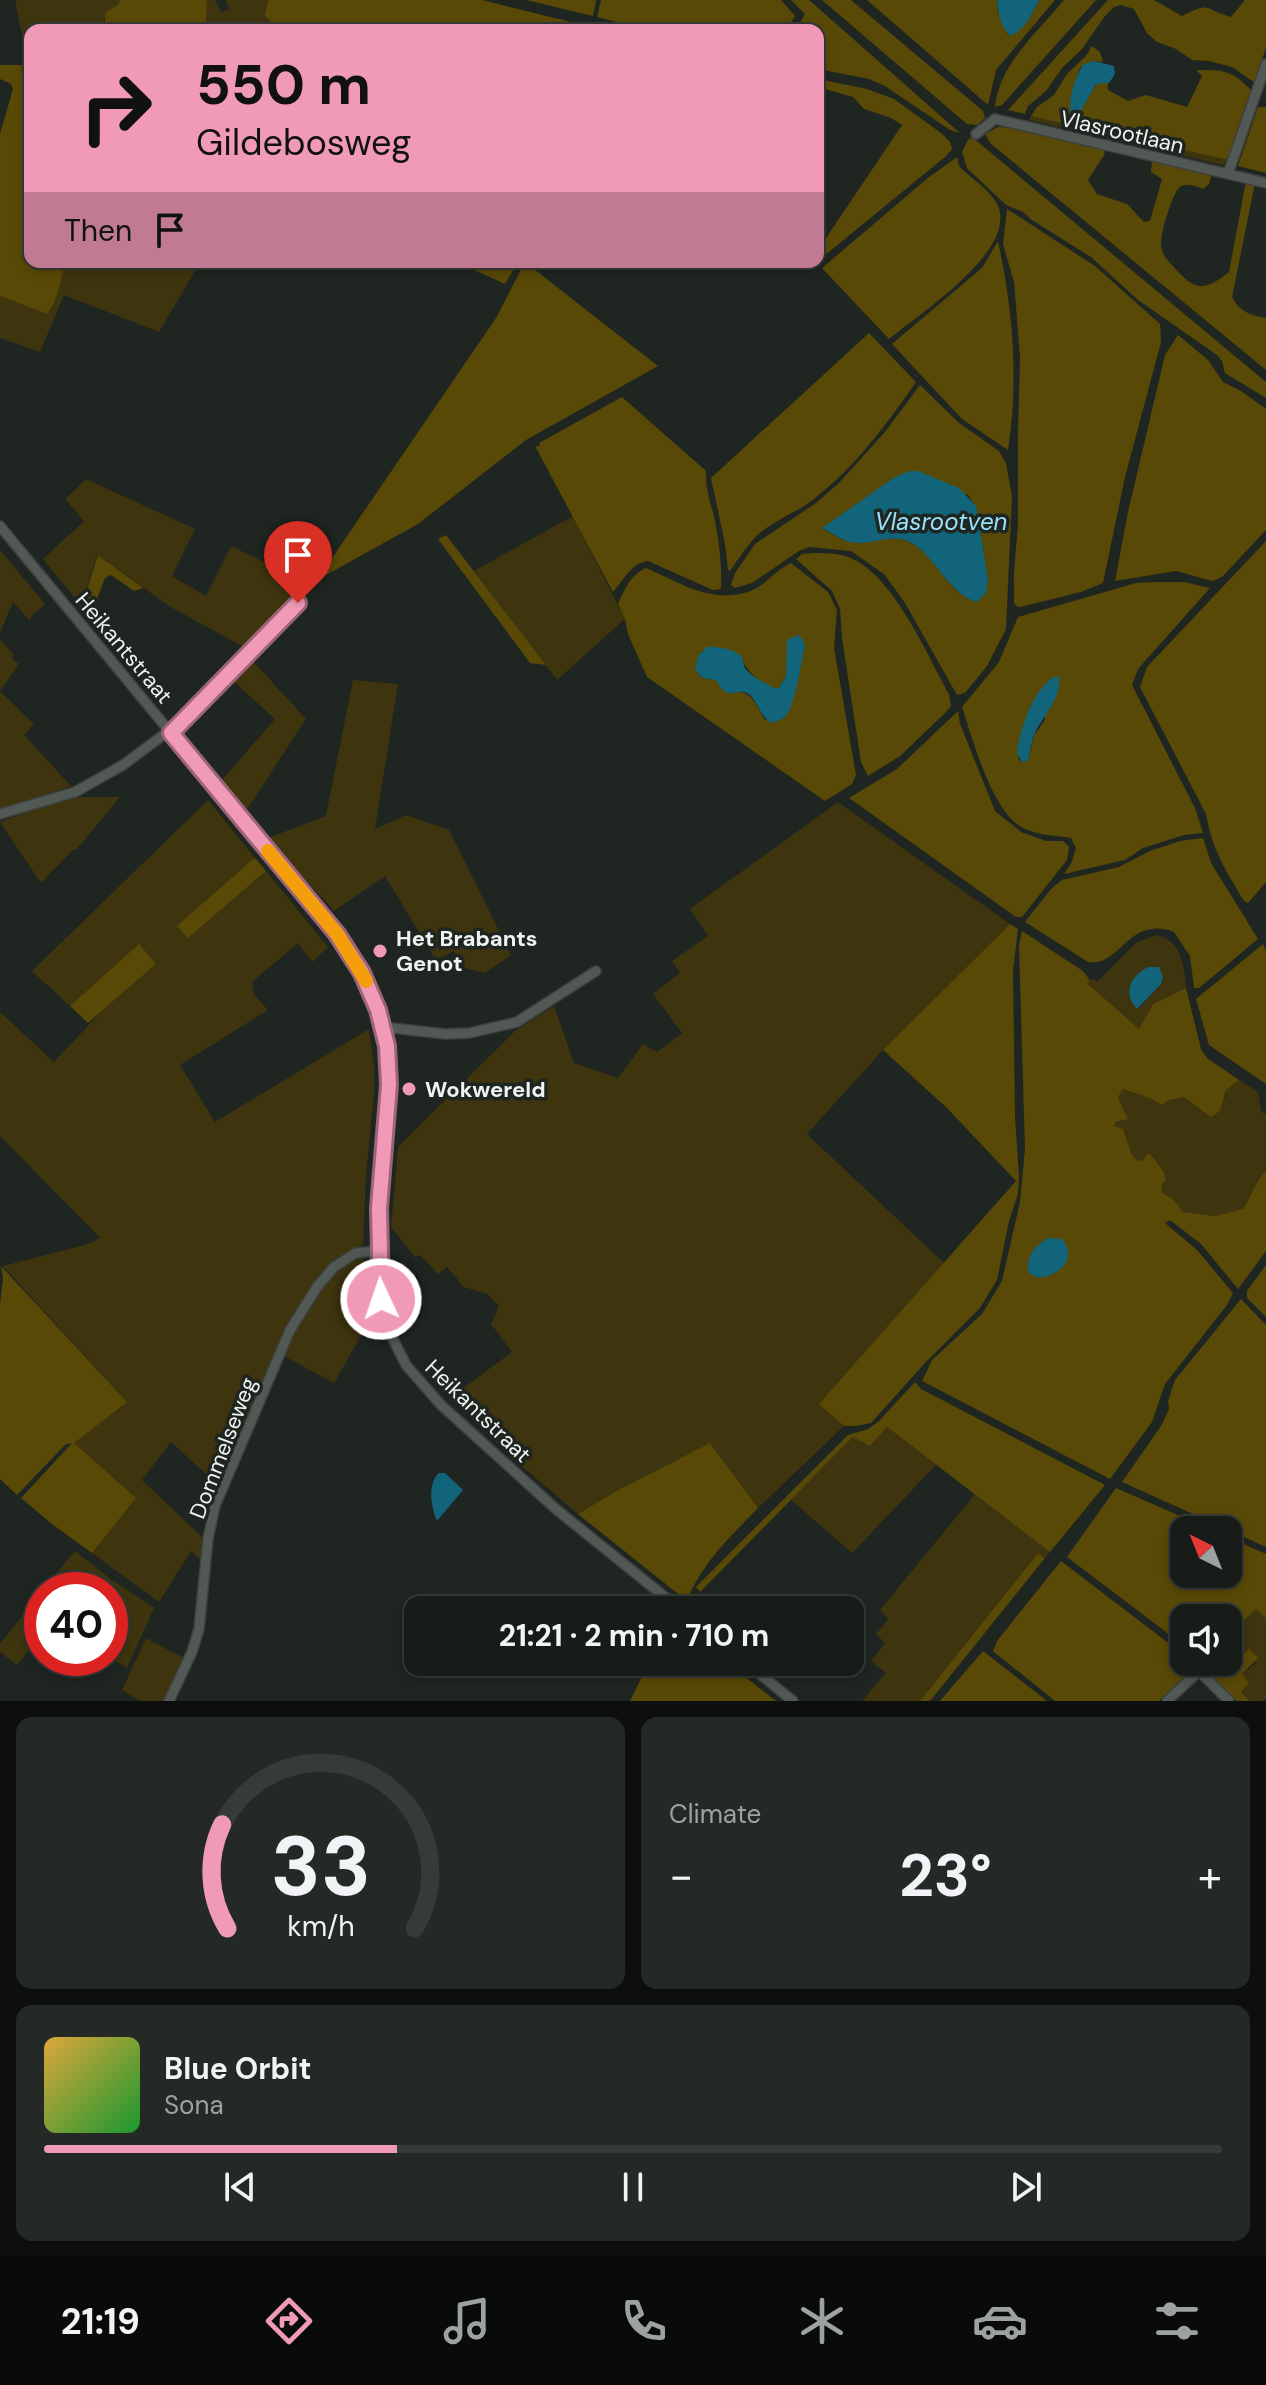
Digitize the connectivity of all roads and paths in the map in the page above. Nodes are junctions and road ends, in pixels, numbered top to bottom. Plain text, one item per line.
1 (1266, 64) edge
2 (976, 134) dead end
3 (1228, 174) junction
4 (1266, 183) edge
5 (0, 526) edge
6 (298, 603) dead end
7 (171, 733) junction
8 (0, 814) edge
9 (596, 971) dead end
10 (383, 1027) junction
11 (378, 1251) junction
12 (664, 1596) edge
13 (762, 1676) edge
14 (169, 1701) edge
15 (793, 1701) edge
16 (1167, 1701) edge
17 (1229, 1701) edge

1 - 3 street
2 - 3 street, Vlasrootlaan
3 - 4 street, Vlasrootlaan
5 - 7 street, Heikantstraat
6 - 7 street
7 - 8 street
7 - 10 street, Heikantstraat
9 - 10 street
10 - 11 street, Heikantstraat
11 - 12 street, Heikantstraat
11 - 14 street, Dommelseweg
13 - 15 street
16 - 17 street

